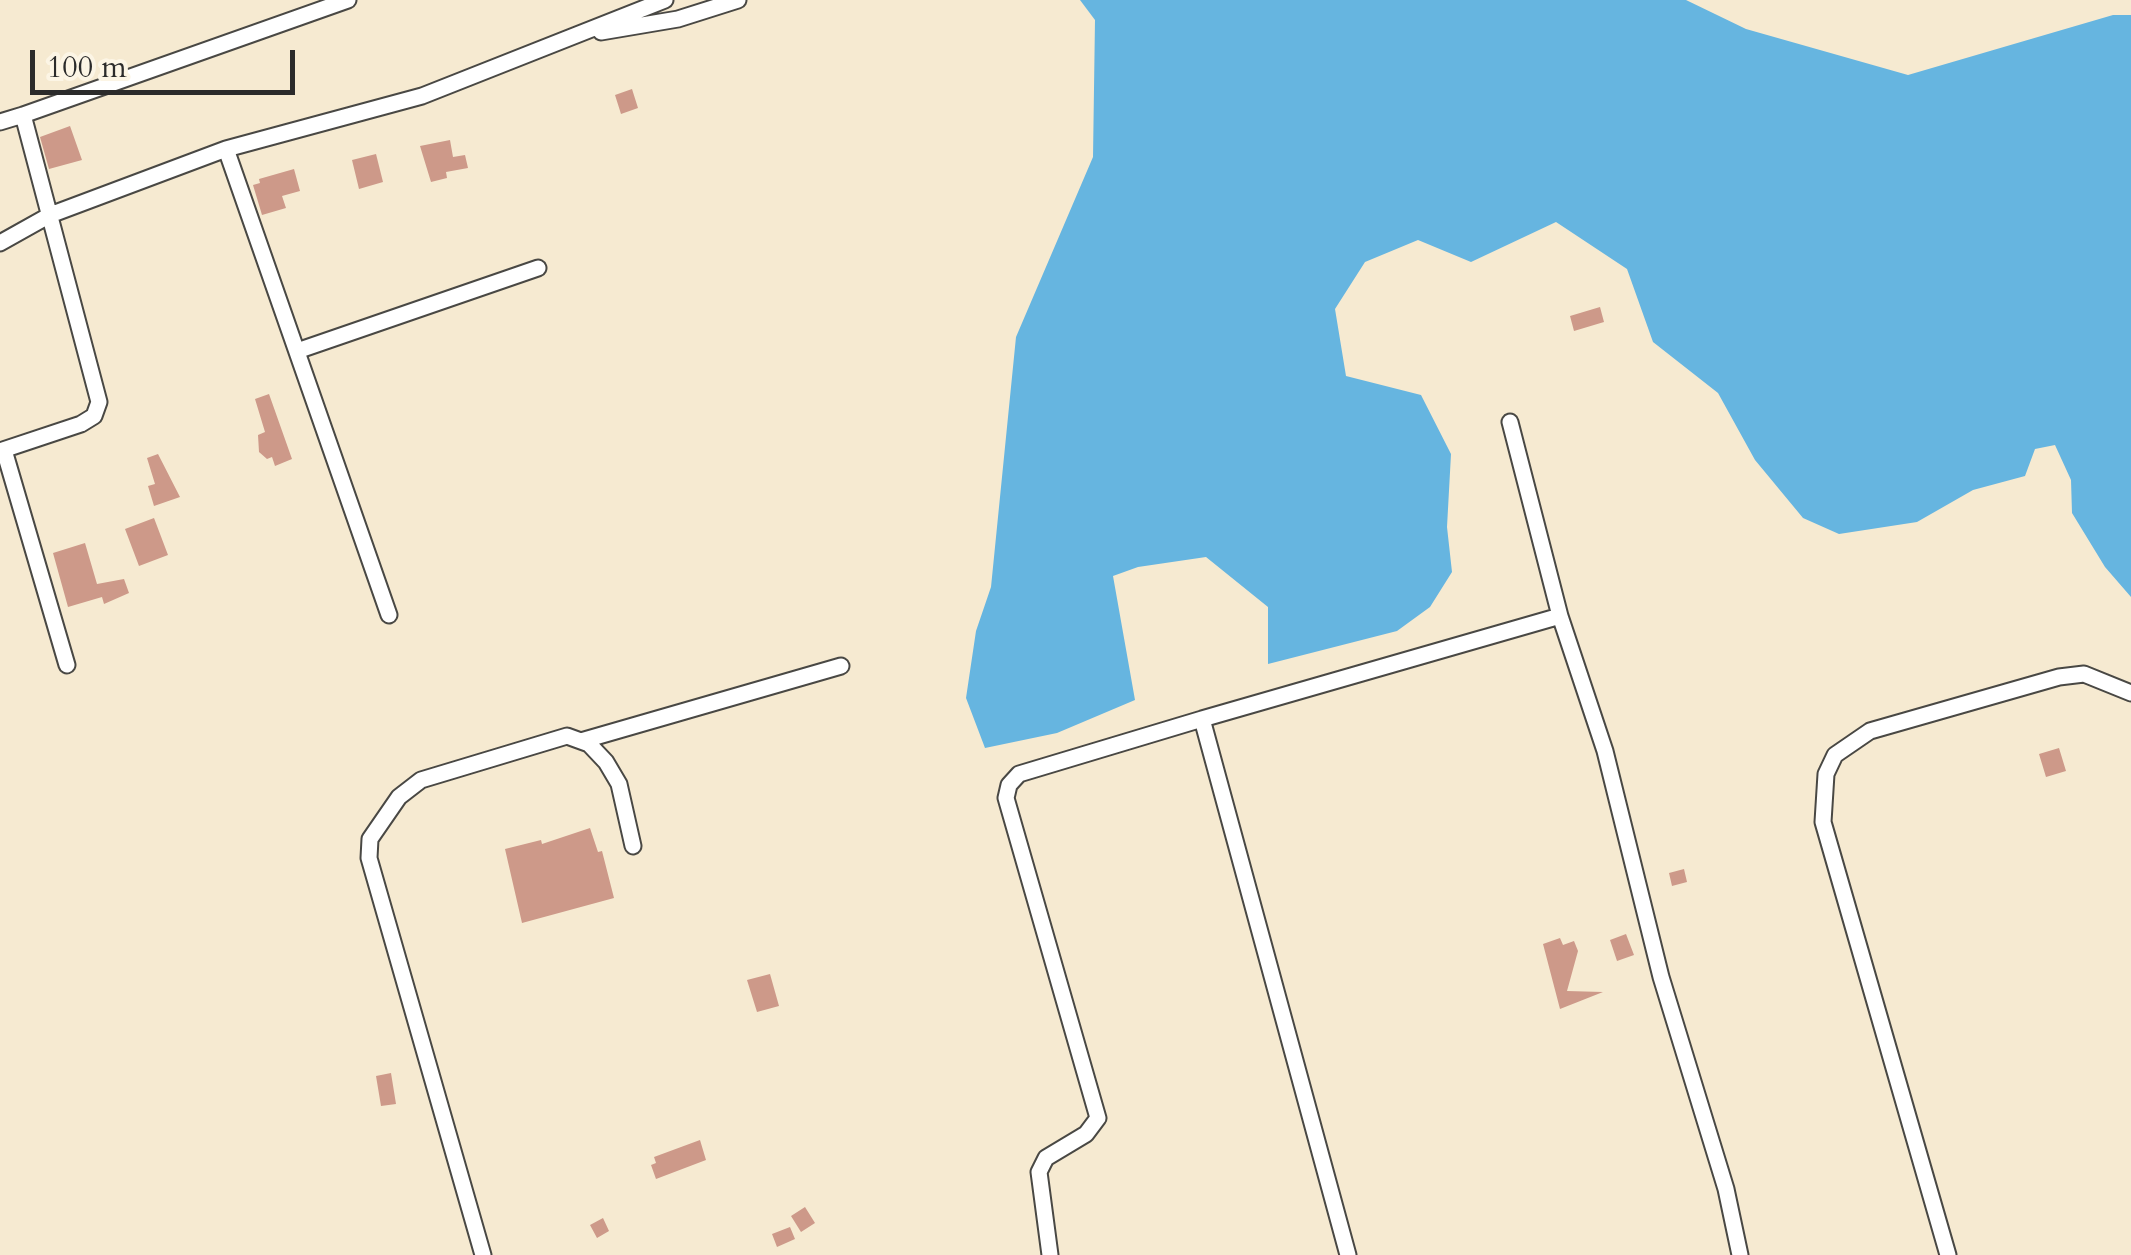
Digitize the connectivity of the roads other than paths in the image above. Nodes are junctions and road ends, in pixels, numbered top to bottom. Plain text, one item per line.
1 (348, 0) edge
2 (665, 0) edge
3 (738, 0) edge
4 (571, 37) junction
5 (23, 115) junction
6 (0, 122) edge
7 (226, 149) junction
8 (50, 214) junction
9 (0, 243) edge
10 (538, 268) dead end
11 (297, 351) junction
12 (1510, 422) dead end
13 (2, 451) edge
14 (389, 615) dead end
15 (1560, 616) junction
16 (67, 665) dead end
17 (841, 666) dead end
18 (2131, 693) edge
19 (1202, 719) junction
20 (581, 741) junction
21 (633, 846) dead end
22 (484, 1255) edge
23 (1050, 1255) edge
24 (1348, 1255) edge
25 (1740, 1255) edge
26 (1948, 1255) edge

1 - 5 street
2 - 4 street
3 - 4 street
4 - 7 street
5 - 6 street
5 - 8 street
7 - 8 street
7 - 11 street
8 - 9 street
8 - 13 street
10 - 11 street
11 - 14 street
12 - 15 street
13 - 16 street
15 - 19 street
15 - 25 street
17 - 20 street
18 - 26 street
19 - 23 street
19 - 24 street
20 - 21 street
20 - 22 street

